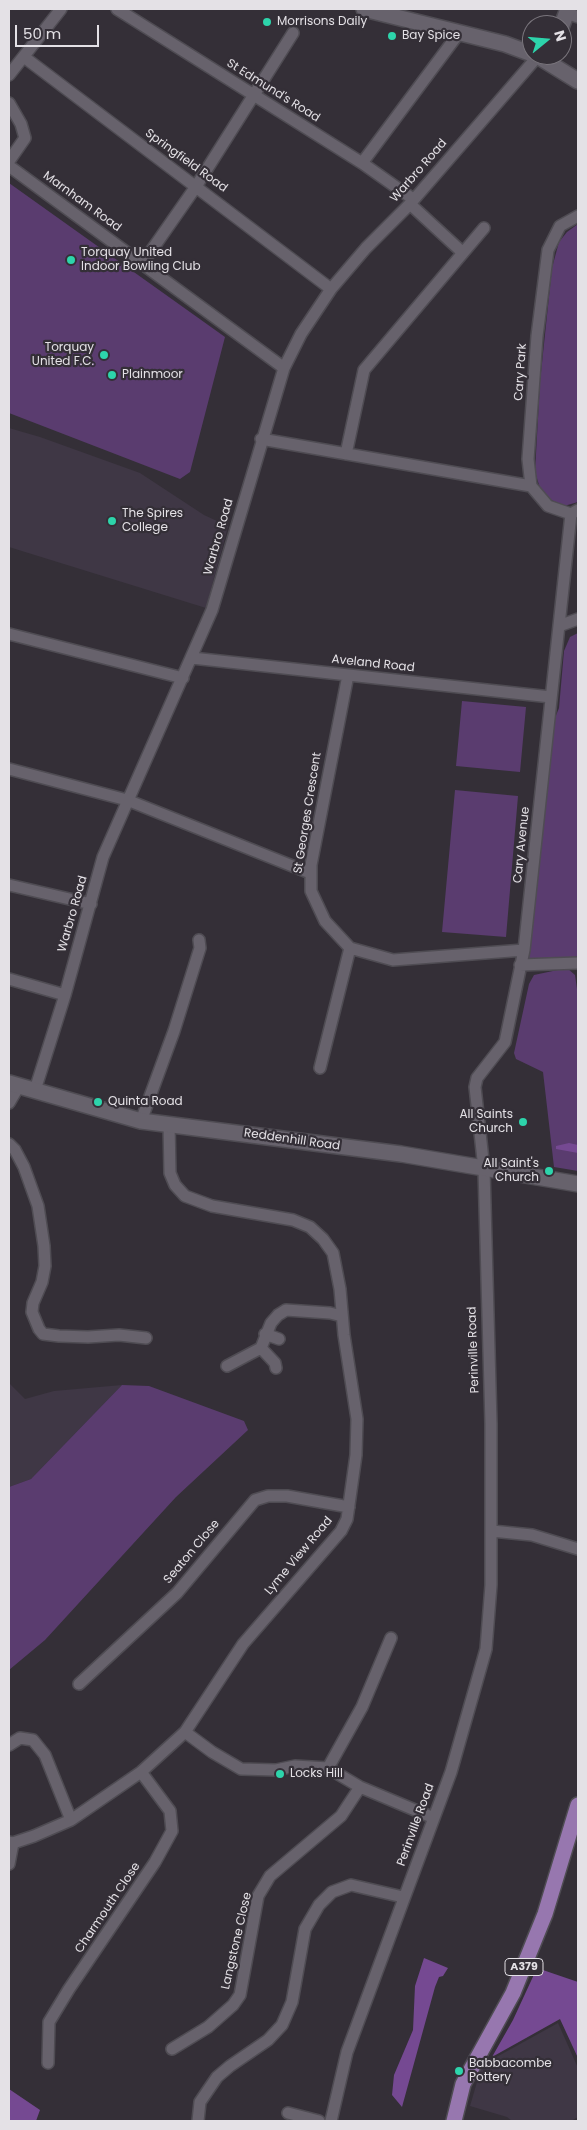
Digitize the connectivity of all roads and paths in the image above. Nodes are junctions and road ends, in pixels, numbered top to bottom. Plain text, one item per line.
1 (62, 9) edge
2 (117, 9) edge
3 (364, 9) edge
4 (459, 32) junction
5 (293, 33) dead end
6 (522, 50) edge
7 (24, 57) junction
8 (527, 65) edge
9 (552, 65) edge
10 (9, 75) edge
11 (578, 82) edge
12 (253, 96) junction
13 (9, 103) edge
14 (9, 161) edge
15 (362, 163) junction
16 (9, 166) edge
17 (194, 188) junction
18 (411, 201) junction
19 (578, 216) edge
20 (484, 228) dead end
21 (462, 252) junction
22 (142, 264) junction
23 (331, 288) junction
24 (284, 368) junction
25 (261, 439) junction
26 (346, 454) junction
27 (531, 486) junction
28 (575, 512) edge
29 (578, 619) edge
30 (559, 626) junction
31 (9, 634) edge
32 (192, 658) junction
33 (348, 675) junction
34 (183, 678) junction
35 (550, 697) junction
36 (9, 770) edge
37 (128, 800) junction
38 (310, 873) junction
39 (9, 885) edge
40 (91, 904) junction
41 (199, 940) dead end
42 (350, 948) junction
43 (524, 950) junction
44 (578, 963) edge
45 (520, 965) junction
46 (9, 979) edge
47 (65, 995) junction
48 (320, 1068) dead end
49 (14, 1084) edge
50 (35, 1090) junction
51 (9, 1103) edge
52 (141, 1121) junction
53 (169, 1124) junction
54 (9, 1144) edge
55 (484, 1169) junction
56 (578, 1184) edge
57 (342, 1316) junction
58 (265, 1334) junction
59 (146, 1338) dead end
60 (279, 1339) dead end
61 (261, 1348) junction
62 (227, 1366) dead end
63 (276, 1368) dead end
64 (349, 1507) junction
65 (492, 1531) junction
66 (578, 1548) edge
67 (391, 1638) dead end
68 (79, 1684) dead end
69 (185, 1732) junction
70 (9, 1745) edge
71 (328, 1768) junction
72 (141, 1772) junction
73 (360, 1787) junction
74 (578, 1805) edge
75 (434, 1818) junction
76 (71, 1820) junction
77 (11, 1842) edge
78 (9, 1864) edge
79 (403, 1897) junction
80 (172, 2048) dead end
81 (48, 2063) dead end
82 (288, 2113) dead end
83 (198, 2121) edge
84 (319, 2121) edge
85 (331, 2121) edge
86 (454, 2121) edge

1 - 7 street
2 - 12 street, St Edmund's Road
3 - 4 street
4 - 6 street
4 - 15 street
5 - 12 street
7 - 10 street
7 - 17 street, Springfield Road
8 - 18 street, Warbro Road
9 - 11 street
12 - 15 street, St Edmund's Road
12 - 17 street
13 - 14 street
15 - 18 street, St Edmund's Road
16 - 22 street, Marnham Road
17 - 22 street
17 - 23 street, Springfield Road
18 - 21 street, St Edmund's Road
18 - 23 street, Warbro Road
19 - 27 street, Cary Park
20 - 21 street
21 - 26 street
22 - 24 street, Marnham Road
23 - 24 street, Warbro Road
24 - 25 street, Warbro Road
25 - 26 street
25 - 32 street, Warbro Road
26 - 27 street
27 - 28 street
28 - 30 street, Cary Avenue
29 - 30 street
30 - 35 street, Cary Avenue
31 - 34 street
32 - 33 street, Aveland Road
32 - 34 street, Warbro Road
33 - 35 street, Aveland Road
33 - 38 street, St Georges Crescent
34 - 37 street, Warbro Road
35 - 43 street, Cary Avenue
36 - 37 street
37 - 38 street
37 - 40 street, Warbro Road
38 - 42 street, St Georges Crescent
39 - 40 street
40 - 47 street, Warbro Road
41 - 52 street
42 - 43 street
42 - 48 street
43 - 45 street, Cary Avenue
44 - 45 street
45 - 55 street, Cary Avenue
46 - 47 street
47 - 50 street, Warbro Road
49 - 50 street, Reddenhill Road
49 - 51 street
50 - 52 street, Reddenhill Road
52 - 53 street, Reddenhill Road
53 - 55 street, Reddenhill Road
53 - 57 street, Lyme View Road
54 - 59 street
55 - 56 street, Reddenhill Road
55 - 65 street, Perinville Road
57 - 58 street
57 - 64 street, Lyme View Road
58 - 60 street
58 - 61 street
61 - 62 street
61 - 63 street
64 - 68 street, Seaton Close
64 - 69 street, Lyme View Road
65 - 66 street
65 - 75 street, Perinville Road
67 - 71 street
69 - 71 street
69 - 72 street, Lyme View Road
70 - 76 street
71 - 73 street
72 - 76 street, Lyme View Road
72 - 81 street, Charmouth Close
73 - 75 street
73 - 80 street, Langstone Close
74 - 86 main road, A379
75 - 79 street, Perinville Road
76 - 77 street, Lyme View Road
77 - 78 street
79 - 83 street
79 - 85 street, Perinville Road
82 - 84 street

